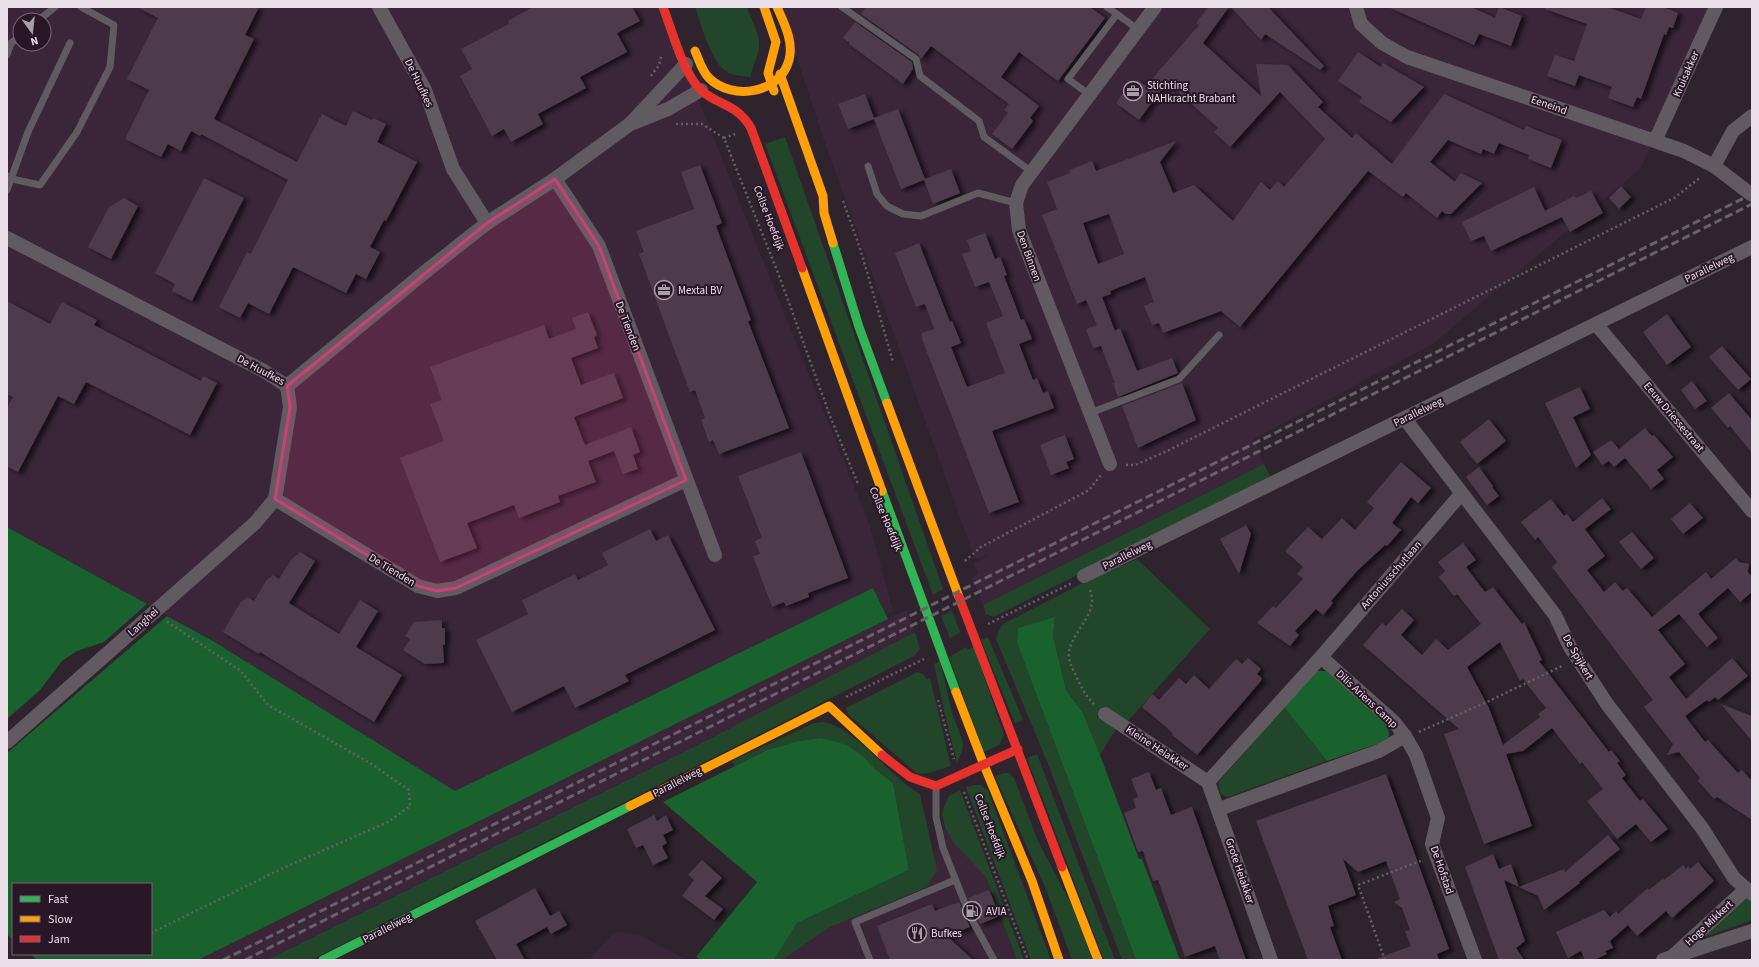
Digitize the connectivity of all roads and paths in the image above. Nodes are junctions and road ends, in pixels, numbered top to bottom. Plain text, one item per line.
1 (81, 7) edge
2 (379, 7) edge
3 (664, 7) edge
4 (764, 7) edge
5 (777, 7) edge
6 (842, 7) edge
7 (1107, 7) edge
8 (1156, 7) edge
9 (1356, 7) edge
10 (1716, 7) edge
11 (1117, 14) junction
12 (1138, 30) junction
13 (12, 42) edge
14 (70, 43) dead end
15 (692, 44) dead end
16 (661, 49) dead end
17 (7, 55) edge
18 (686, 64) junction
19 (780, 74) junction
20 (648, 80) dead end
21 (715, 84) junction
22 (771, 84) junction
23 (701, 90) junction
24 (1090, 95) junction
25 (777, 99) dead end
26 (1752, 116) edge
27 (680, 123) dead end
28 (630, 124) junction
29 (1655, 141) junction
30 (799, 157) dead end
31 (868, 166) dead end
32 (1714, 166) junction
33 (1032, 172) junction
34 (10, 178) edge
35 (555, 179) junction
36 (7, 190) edge
37 (1752, 195) edge
38 (841, 196) dead end
39 (1016, 203) junction
40 (824, 213) junction
41 (487, 224) junction
42 (7, 238) edge
43 (1752, 247) edge
44 (1596, 324) junction
45 (1219, 335) dead end
46 (895, 368) dead end
47 (287, 386) junction
48 (1090, 413) junction
49 (1405, 419) junction
50 (1110, 464) junction
51 (686, 480) junction
52 (860, 489) dead end
53 (1461, 494) junction
54 (275, 499) junction
55 (1752, 511) edge
56 (715, 555) dead end
57 (963, 562) dead end
58 (1084, 576) junction
59 (154, 613) junction
60 (984, 619) dead end
61 (987, 625) junction
62 (973, 632) junction
63 (1321, 657) junction
64 (1577, 659) junction
65 (928, 662) dead end
66 (937, 697) dead end
67 (829, 706) junction
68 (1105, 714) joint
69 (1405, 736) junction
70 (7, 742) edge
71 (1018, 749) junction
72 (984, 764) junction
73 (958, 777) junction
74 (1208, 782) junction
75 (936, 786) junction
76 (1219, 809) junction
77 (1436, 856) junction
78 (956, 880) junction
79 (1749, 891) edge
80 (1752, 931) edge
81 (152, 932) edge
82 (1668, 958) edge
83 (323, 960) edge
84 (870, 960) edge
85 (994, 960) edge
86 (1028, 960) edge
87 (1059, 960) edge
88 (1098, 960) edge
89 (1271, 960) edge
90 (1385, 960) edge
91 (1475, 960) edge

1 - 34 lane
2 - 41 street, De Huufkes
3 - 18 main road
4 - 22 main road
5 - 19 main road
6 - 33 lane
7 - 11 lane
8 - 12 street, Den Binnen
9 - 29 street, Eeneind
10 - 29 street, Kruisakker
11 - 12 lane
11 - 24 lane
12 - 24 street, Den Binnen
13 - 17 lane
14 - 34 lane
15 - 21 main road
16 - 20 path
18 - 23 main road
18 - 28 street, De Huufkes
19 - 22 main road
19 - 40 main road
21 - 22 main road
21 - 23 main road
22 - 25 main road
23 - 28 street, De Huufkes
23 - 72 main road, Collse Hoefdijk
24 - 33 street, Den Binnen
26 - 32 street
27 - 52 path, Collse Hoefdijk
28 - 35 street, De Huufkes
29 - 32 street, Eeneind
30 - 40 main road
31 - 39 lane
32 - 37 street, Eeneind
32 - 50 path
33 - 39 street, Den Binnen
34 - 36 lane
35 - 41 street, De Huufkes
35 - 51 street, De Tienden
38 - 46 path
39 - 48 street, Den Binnen
40 - 62 main road
41 - 47 street, De Huufkes
42 - 47 street, De Huufkes
43 - 44 street, Parallelweg
44 - 49 street, Parallelweg
44 - 55 street, Eeuw Driessestraat
45 - 48 lane
47 - 54 street
48 - 50 street, Den Binnen
49 - 53 street, De Spijkert
49 - 58 street, Parallelweg
50 - 57 path
51 - 54 street, De Tienden
51 - 56 street, De Tienden
53 - 63 street, Antoniusschutlaan
53 - 64 street, De Spijkert
54 - 59 street, Langhei
58 - 61 path
58 - 68 path
59 - 70 street, Langhei
59 - 81 path
60 - 61 path
61 - 62 path
62 - 71 main road
63 - 69 street, Dilis Ariens Camp
63 - 74 street
64 - 69 path
64 - 79 street, De Spijkert
65 - 67 path
66 - 73 path, Collse Hoefdijk
67 - 75 main road
67 - 83 main road, Parallelweg
68 - 74 street, Kleine Heiakker
69 - 76 street, Dilis Ariens Camp
69 - 77 street, De Hofstad
71 - 72 main road
71 - 88 main road
72 - 73 main road
72 - 87 main road, Collse Hoefdijk
73 - 75 main road
73 - 86 path, Collse Hoefdijk
74 - 76 street, Grote Heiakker
75 - 78 lane
76 - 89 street, Grote Heiakker
77 - 90 path
77 - 91 street, De Hofstad
78 - 84 lane
78 - 85 lane
79 - 82 street, Hoge Mikkert
80 - 82 street, Hoge Mikkert

